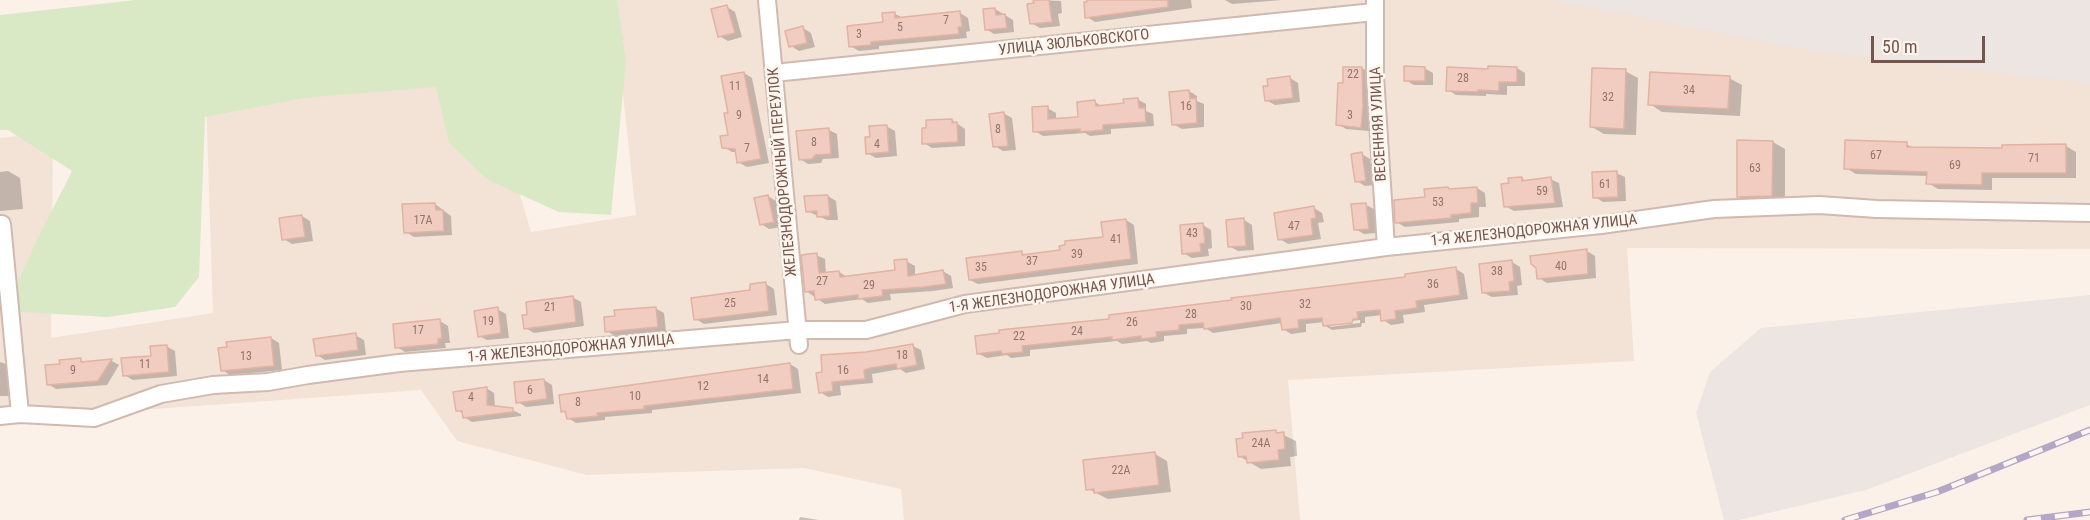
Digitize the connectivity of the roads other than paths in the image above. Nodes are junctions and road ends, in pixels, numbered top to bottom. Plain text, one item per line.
1 (767, 0) edge
2 (1374, 6) edge
3 (774, 74) junction
4 (2090, 213) edge
5 (0, 224) edge
6 (1386, 247) junction
7 (798, 338) junction
8 (20, 414) junction
9 (0, 416) edge

1 - 3 street, ЖЕЛЕЗНОДОРОЖНЫЙ ПЕРЕУЛОК
2 - 3 street, УЛИЦА ЗЮЛЬКОВСКОГО
2 - 6 street, ВЕСЕННЯЯ УЛИЦА
3 - 7 street, ЖЕЛЕЗНОДОРОЖНЫЙ ПЕРЕУЛОК
4 - 6 street, 1-Я ЖЕЛЕЗНОДОРОЖНАЯ УЛИЦА
5 - 8 street
6 - 7 street, 1-Я ЖЕЛЕЗНОДОРОЖНАЯ УЛИЦА
7 - 8 street, 1-Я ЖЕЛЕЗНОДОРОЖНАЯ УЛИЦА
8 - 9 street, 1-Я ЖЕЛЕЗНОДОРОЖНАЯ УЛИЦА

